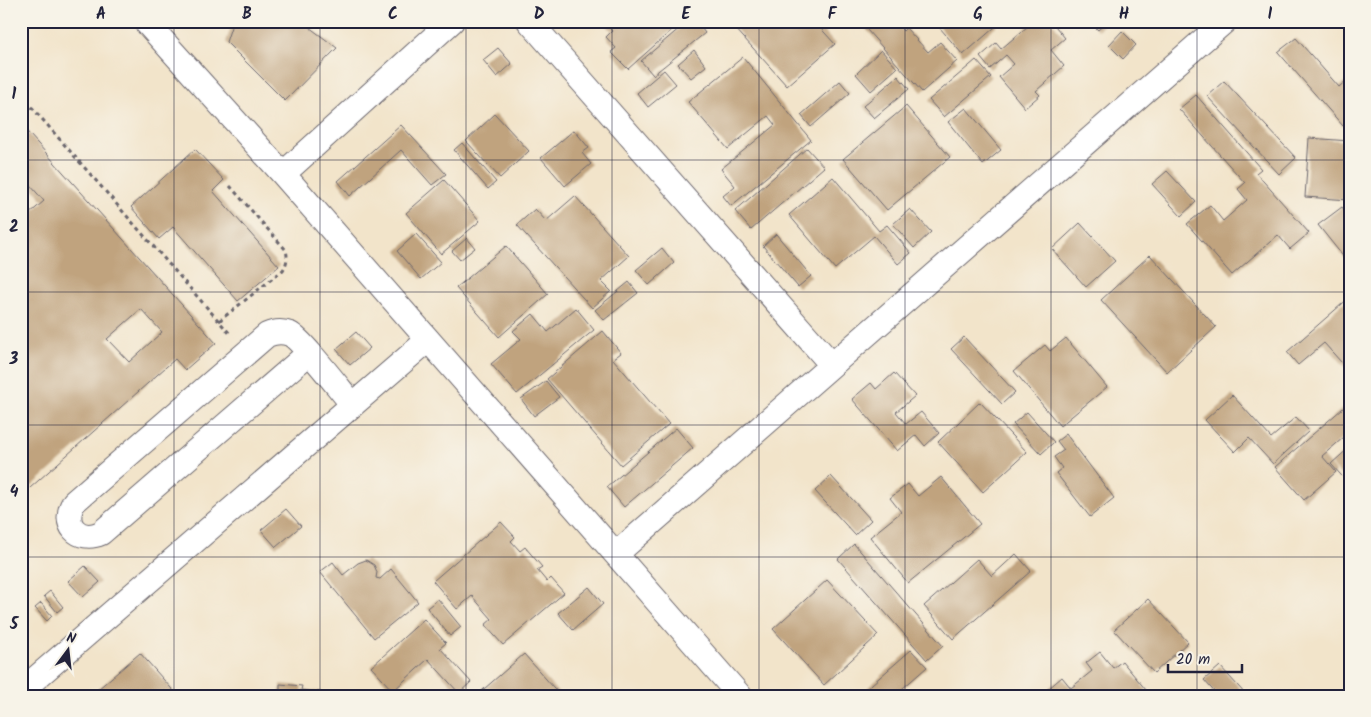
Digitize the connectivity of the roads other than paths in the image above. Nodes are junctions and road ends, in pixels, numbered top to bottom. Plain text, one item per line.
1 (145, 21) edge
2 (452, 21) edge
3 (529, 21) edge
4 (1225, 21) edge
5 (283, 174) junction
6 (428, 340) junction
7 (309, 353) junction
8 (832, 365) junction
9 (353, 405) junction
10 (616, 554) junction
11 (21, 691) edge
12 (740, 696) edge

1 - 5 street
2 - 5 street
3 - 8 street
4 - 8 street
5 - 6 street
6 - 9 street
6 - 10 street
7 - 7 street
7 - 9 street
8 - 10 street
9 - 11 street
10 - 12 street

